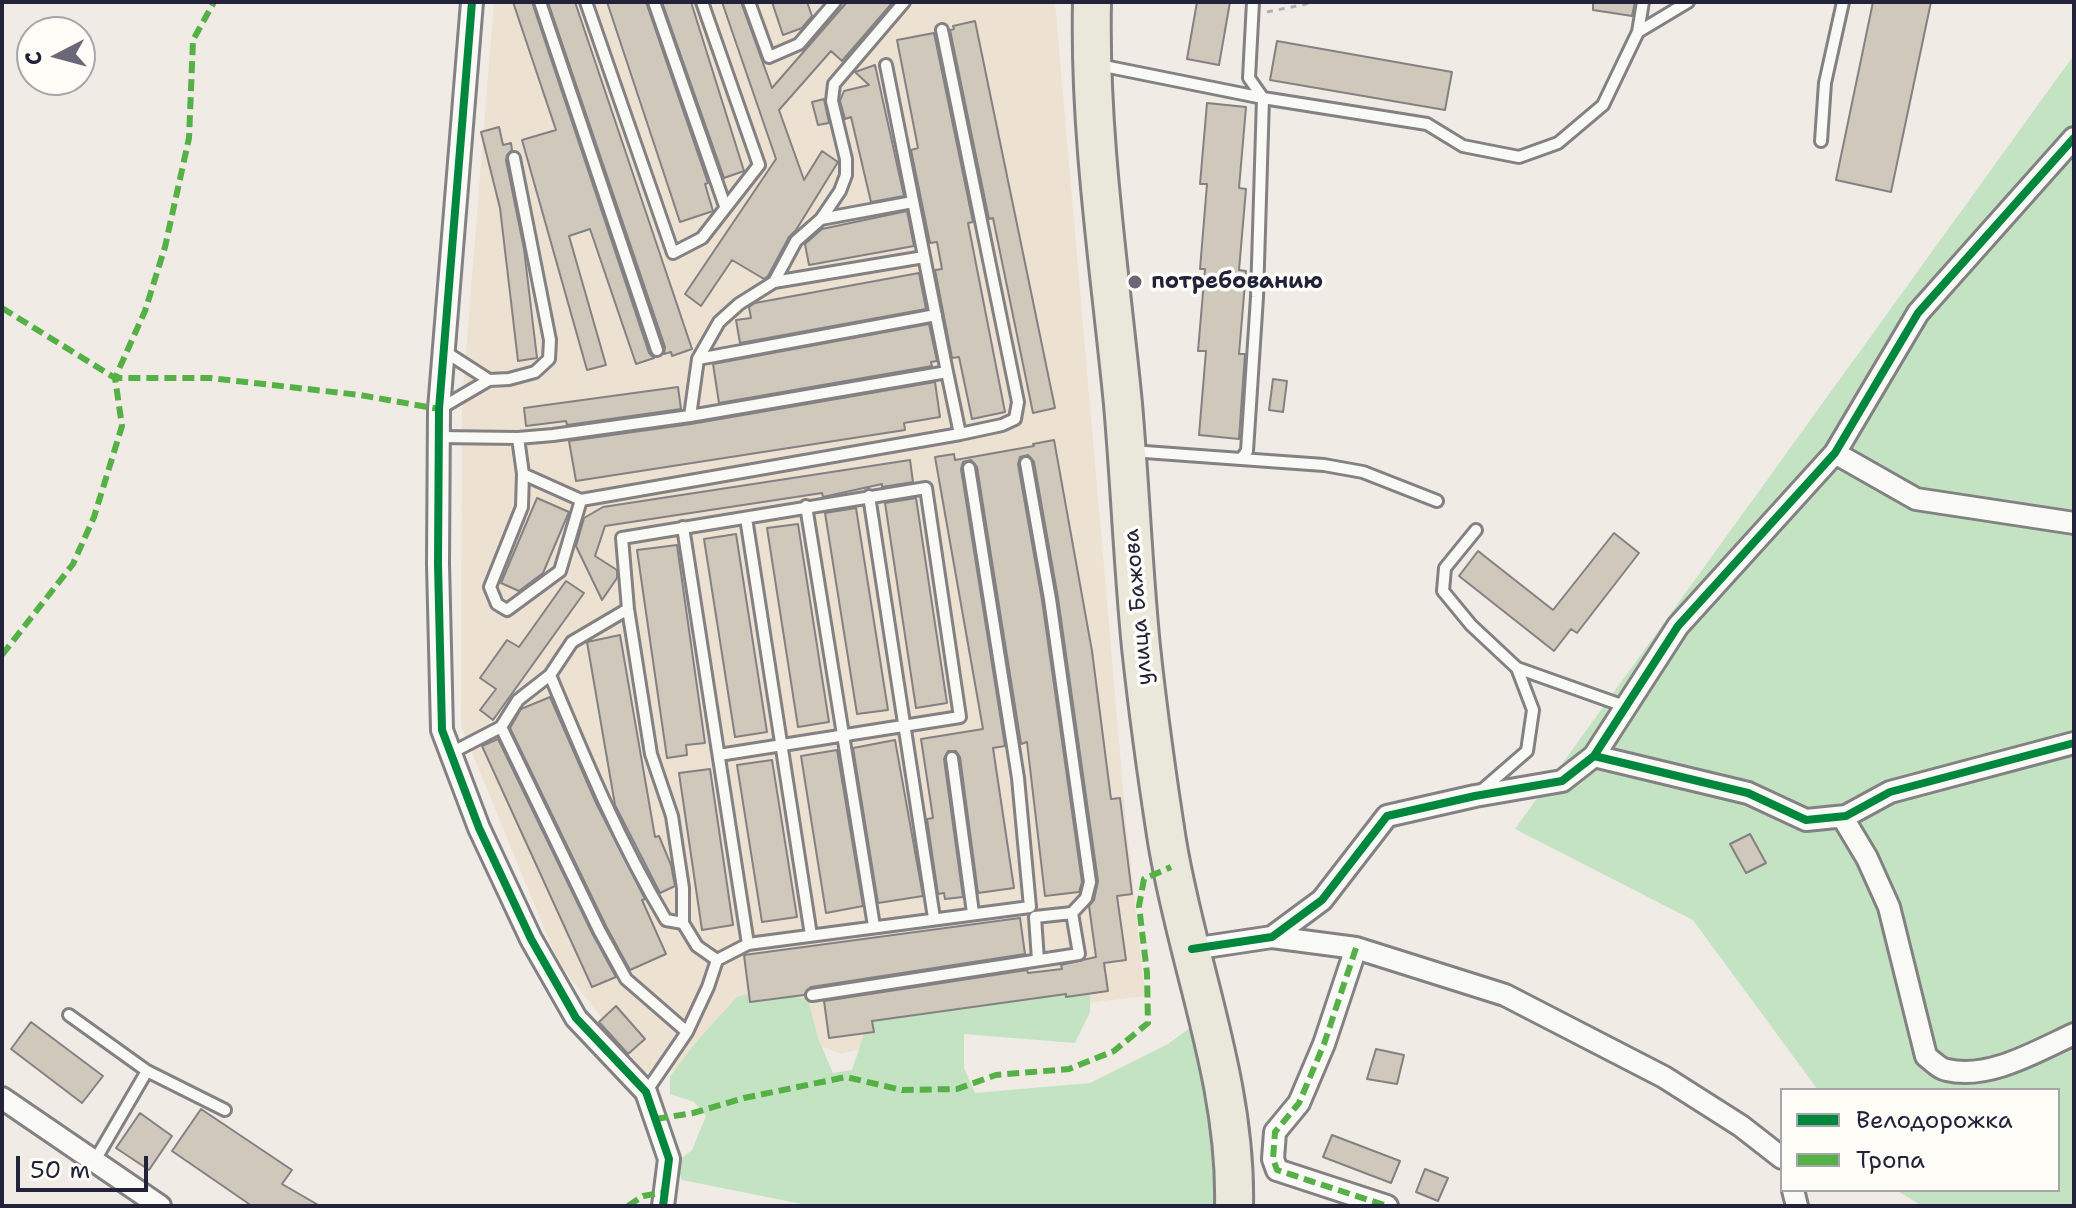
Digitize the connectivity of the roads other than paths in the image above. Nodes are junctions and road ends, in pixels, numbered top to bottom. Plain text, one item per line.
1 (472, 2) edge
2 (540, 2) edge
3 (586, 2) edge
4 (654, 2) edge
5 (702, 2) edge
6 (749, 2) edge
7 (835, 2) edge
8 (904, 2) edge
9 (1092, 2) edge
10 (1253, 2) edge
11 (1643, 2) edge
12 (1688, 2) edge
13 (1843, 2) edge
14 (942, 30) dead end
15 (1638, 32) junction
16 (1093, 64) junction
17 (886, 65) dead end
18 (1263, 98) junction
19 (2074, 138) edge
20 (1821, 141) dead end
21 (514, 158) dead end
22 (913, 202) junction
23 (725, 206) junction
24 (821, 219) junction
25 (924, 257) junction
26 (774, 282) junction
27 (936, 315) junction
28 (657, 350) dead end
29 (444, 351) junction
30 (698, 359) junction
31 (947, 372) junction
32 (489, 380) junction
33 (439, 409) junction
34 (690, 416) junction
35 (960, 434) junction
36 (439, 437) junction
37 (518, 438) junction
38 (1127, 451) junction
39 (1835, 453) junction
40 (1241, 459) junction
41 (1026, 463) dead end
42 (969, 468) dead end
43 (523, 474) junction
44 (869, 496) junction
45 (581, 500) junction
46 (1437, 501) dead end
47 (806, 506) junction
48 (746, 518) junction
49 (2074, 523) edge
50 (683, 527) junction
51 (1476, 530) dead end
52 (628, 609) junction
53 (1517, 668) junction
54 (550, 675) junction
55 (1627, 707) junction
56 (905, 726) junction
57 (501, 727) junction
58 (843, 736) junction
59 (2074, 743) edge
60 (782, 745) junction
61 (451, 753) junction
62 (719, 755) junction
63 (1594, 756) junction
64 (952, 758) dead end
65 (1475, 796) junction
66 (1846, 816) junction
67 (1032, 912) junction
68 (973, 913) junction
69 (1072, 913) junction
70 (934, 918) junction
71 (683, 923) junction
72 (874, 926) junction
73 (811, 935) junction
74 (1272, 937) junction
75 (748, 944) junction
76 (1356, 948) junction
77 (1192, 949) junction
78 (717, 960) junction
79 (1038, 960) junction
80 (812, 995) dead end
81 (69, 1015) dead end
82 (687, 1032) junction
83 (2074, 1034) edge
84 (147, 1071) junction
85 (646, 1092) junction
86 (2, 1098) edge
87 (225, 1110) dead end
88 (1780, 1156) edge
89 (94, 1162) junction
90 (160, 1206) edge
91 (663, 1206) edge
92 (1234, 1206) edge
93 (1387, 1206) edge

1 - 29 street
2 - 28 lane
3 - 23 lane
4 - 23 lane
5 - 23 lane
6 - 7 lane
8 - 24 lane
9 - 16 highway, улица Бажова
10 - 18 lane
11 - 15 lane
12 - 15 lane
13 - 20 lane
14 - 35 lane
15 - 18 lane
16 - 18 lane
16 - 38 highway, улица Бажова
17 - 22 lane
18 - 40 lane
19 - 39 street
21 - 32 lane
22 - 24 lane
22 - 25 lane
24 - 26 lane
25 - 26 lane
25 - 27 lane
26 - 30 lane
27 - 30 lane
27 - 31 lane
29 - 32 lane
29 - 33 street
30 - 34 lane
31 - 34 lane
31 - 35 lane
32 - 33 lane
33 - 36 street
34 - 37 lane
35 - 45 lane
36 - 37 lane
36 - 61 street
37 - 43 lane
38 - 40 lane
38 - 77 highway, улица Бажова
39 - 49 street
39 - 55 street
40 - 46 lane
41 - 69 lane
42 - 67 lane
43 - 45 lane
43 - 45 lane
44 - 47 lane
44 - 56 lane
44 - 56 lane
47 - 48 lane
47 - 58 lane
48 - 50 lane
48 - 60 lane
50 - 52 lane
50 - 62 lane
51 - 53 lane
52 - 54 lane
52 - 71 lane
53 - 55 lane
53 - 65 lane
54 - 57 lane
54 - 71 lane
55 - 63 street
56 - 58 lane
56 - 70 lane
57 - 61 lane
57 - 82 lane
58 - 60 lane
58 - 72 lane
59 - 66 street
60 - 62 lane
60 - 73 lane
61 - 85 street
62 - 75 lane
63 - 65 street
63 - 66 street
64 - 68 lane
65 - 74 street
66 - 83 street
67 - 68 lane
67 - 69 lane
67 - 79 lane
68 - 70 lane
69 - 79 lane
70 - 72 lane
71 - 78 lane
72 - 73 lane
73 - 75 lane
74 - 76 street
74 - 77 street
75 - 78 lane
76 - 88 street
76 - 93 street
77 - 92 highway, улица Бажова
78 - 82 lane
79 - 80 lane
81 - 84 lane
82 - 85 lane
84 - 87 lane
84 - 89 lane
85 - 91 street
86 - 89 street
89 - 90 street

